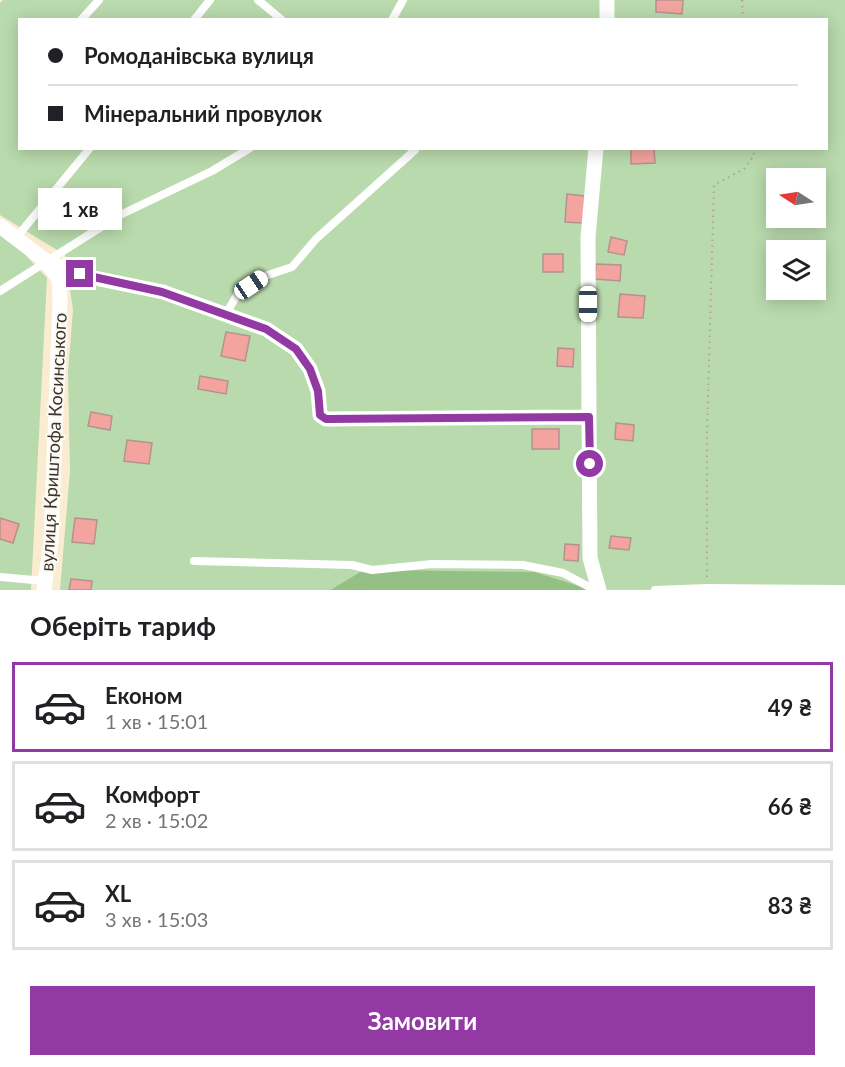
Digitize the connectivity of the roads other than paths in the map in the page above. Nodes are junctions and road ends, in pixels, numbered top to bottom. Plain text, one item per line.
1 (99, 0) edge
2 (210, 0) edge
3 (258, 0) edge
4 (403, 0) edge
5 (607, 0) edge
6 (83, 18) edge
7 (196, 18) edge
8 (280, 18) edge
9 (393, 18) edge
10 (607, 18) edge
11 (88, 150) edge
12 (247, 150) edge
13 (415, 150) dead end
14 (596, 150) edge
15 (0, 226) edge
16 (16, 238) junction
17 (46, 261) junction
18 (0, 291) edge
19 (226, 314) junction
20 (589, 417) junction
21 (194, 561) dead end
22 (0, 578) edge
23 (44, 586) edge
24 (845, 589) edge
25 (597, 590) edge
26 (655, 590) edge

1 - 6 lane
2 - 7 lane
3 - 8 lane
4 - 9 lane
5 - 10 street
11 - 16 lane
12 - 17 lane
13 - 19 lane
14 - 20 street
15 - 16 street
16 - 17 street
17 - 18 lane
17 - 19 street
17 - 23 street, вулиця Криштофа Косинського
19 - 20 street
20 - 25 street
21 - 25 lane
22 - 23 lane
24 - 26 lane

